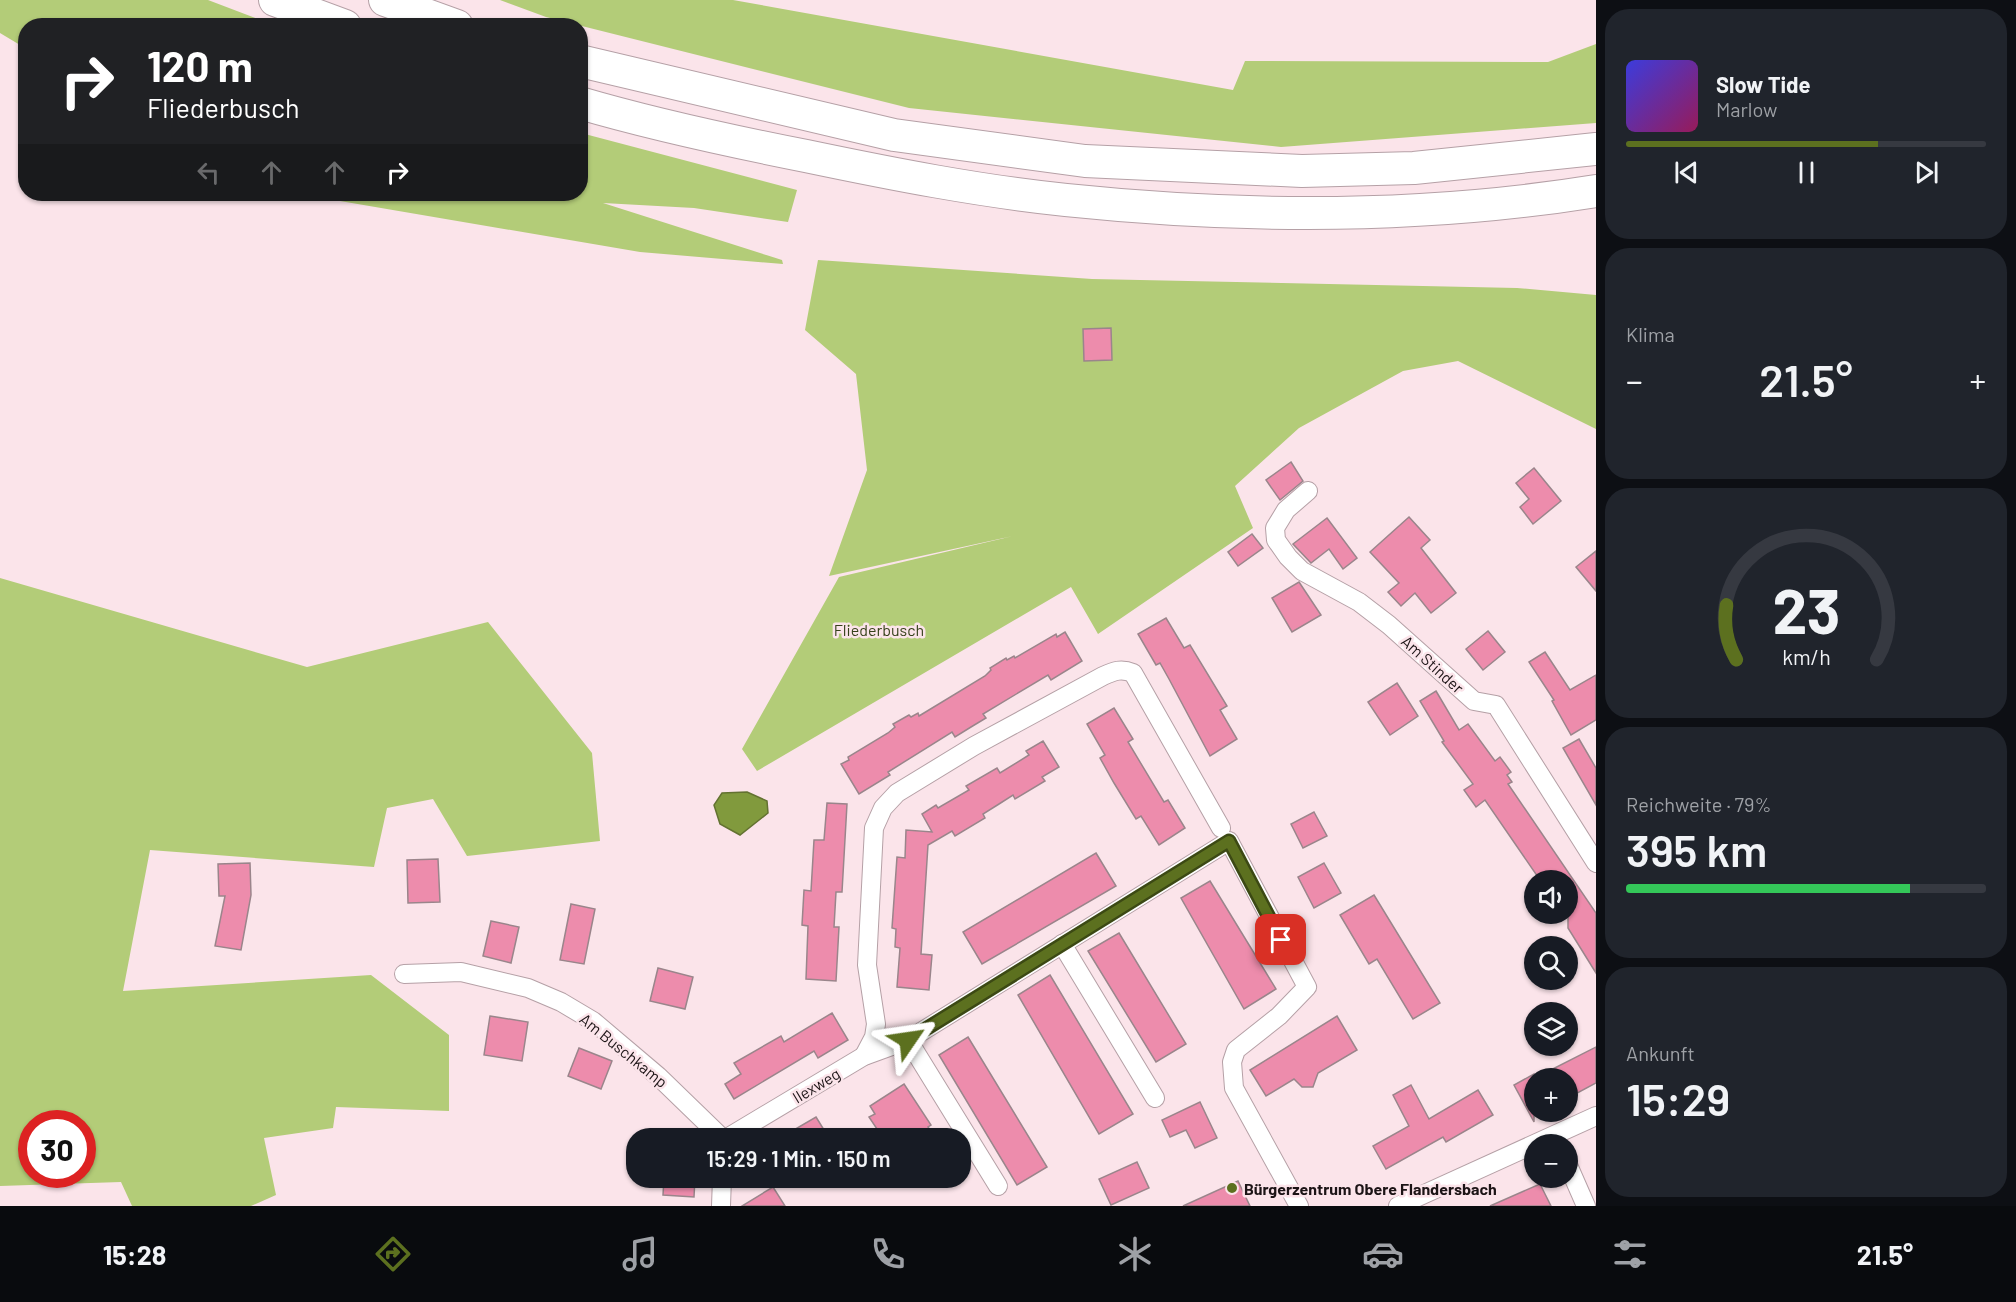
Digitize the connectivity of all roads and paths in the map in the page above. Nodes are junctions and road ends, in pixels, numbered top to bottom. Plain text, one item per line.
1 (275, 0) edge
2 (385, 0) edge
3 (323, 18) edge
4 (435, 18) edge
5 (588, 63) edge
6 (588, 105) edge
7 (1596, 149) edge
8 (1596, 191) edge
9 (1308, 491) dead end
10 (1225, 835) junction
11 (1596, 863) edge
12 (1062, 944) junction
13 (404, 974) dead end
14 (908, 1040) junction
15 (864, 1056) junction
16 (1155, 1098) dead end
17 (1596, 1116) edge
18 (712, 1128) edge
19 (744, 1128) edge
20 (1565, 1134) edge
21 (1524, 1153) edge
22 (998, 1186) dead end
23 (722, 1188) edge
24 (1578, 1188) edge
25 (721, 1206) edge
26 (1299, 1206) edge
27 (1398, 1206) edge
28 (1586, 1206) edge

1 - 3 highway
2 - 4 highway
5 - 7 highway
6 - 8 highway
9 - 11 street, Am Stinder
10 - 12 street, Ilexweg
10 - 15 street
10 - 26 street
12 - 14 street, Ilexweg
12 - 16 street
13 - 18 street, Am Buschkamp
14 - 15 street, Ilexweg
14 - 22 street
15 - 19 street, Ilexweg
17 - 20 street
21 - 27 street
23 - 25 street
24 - 28 street

